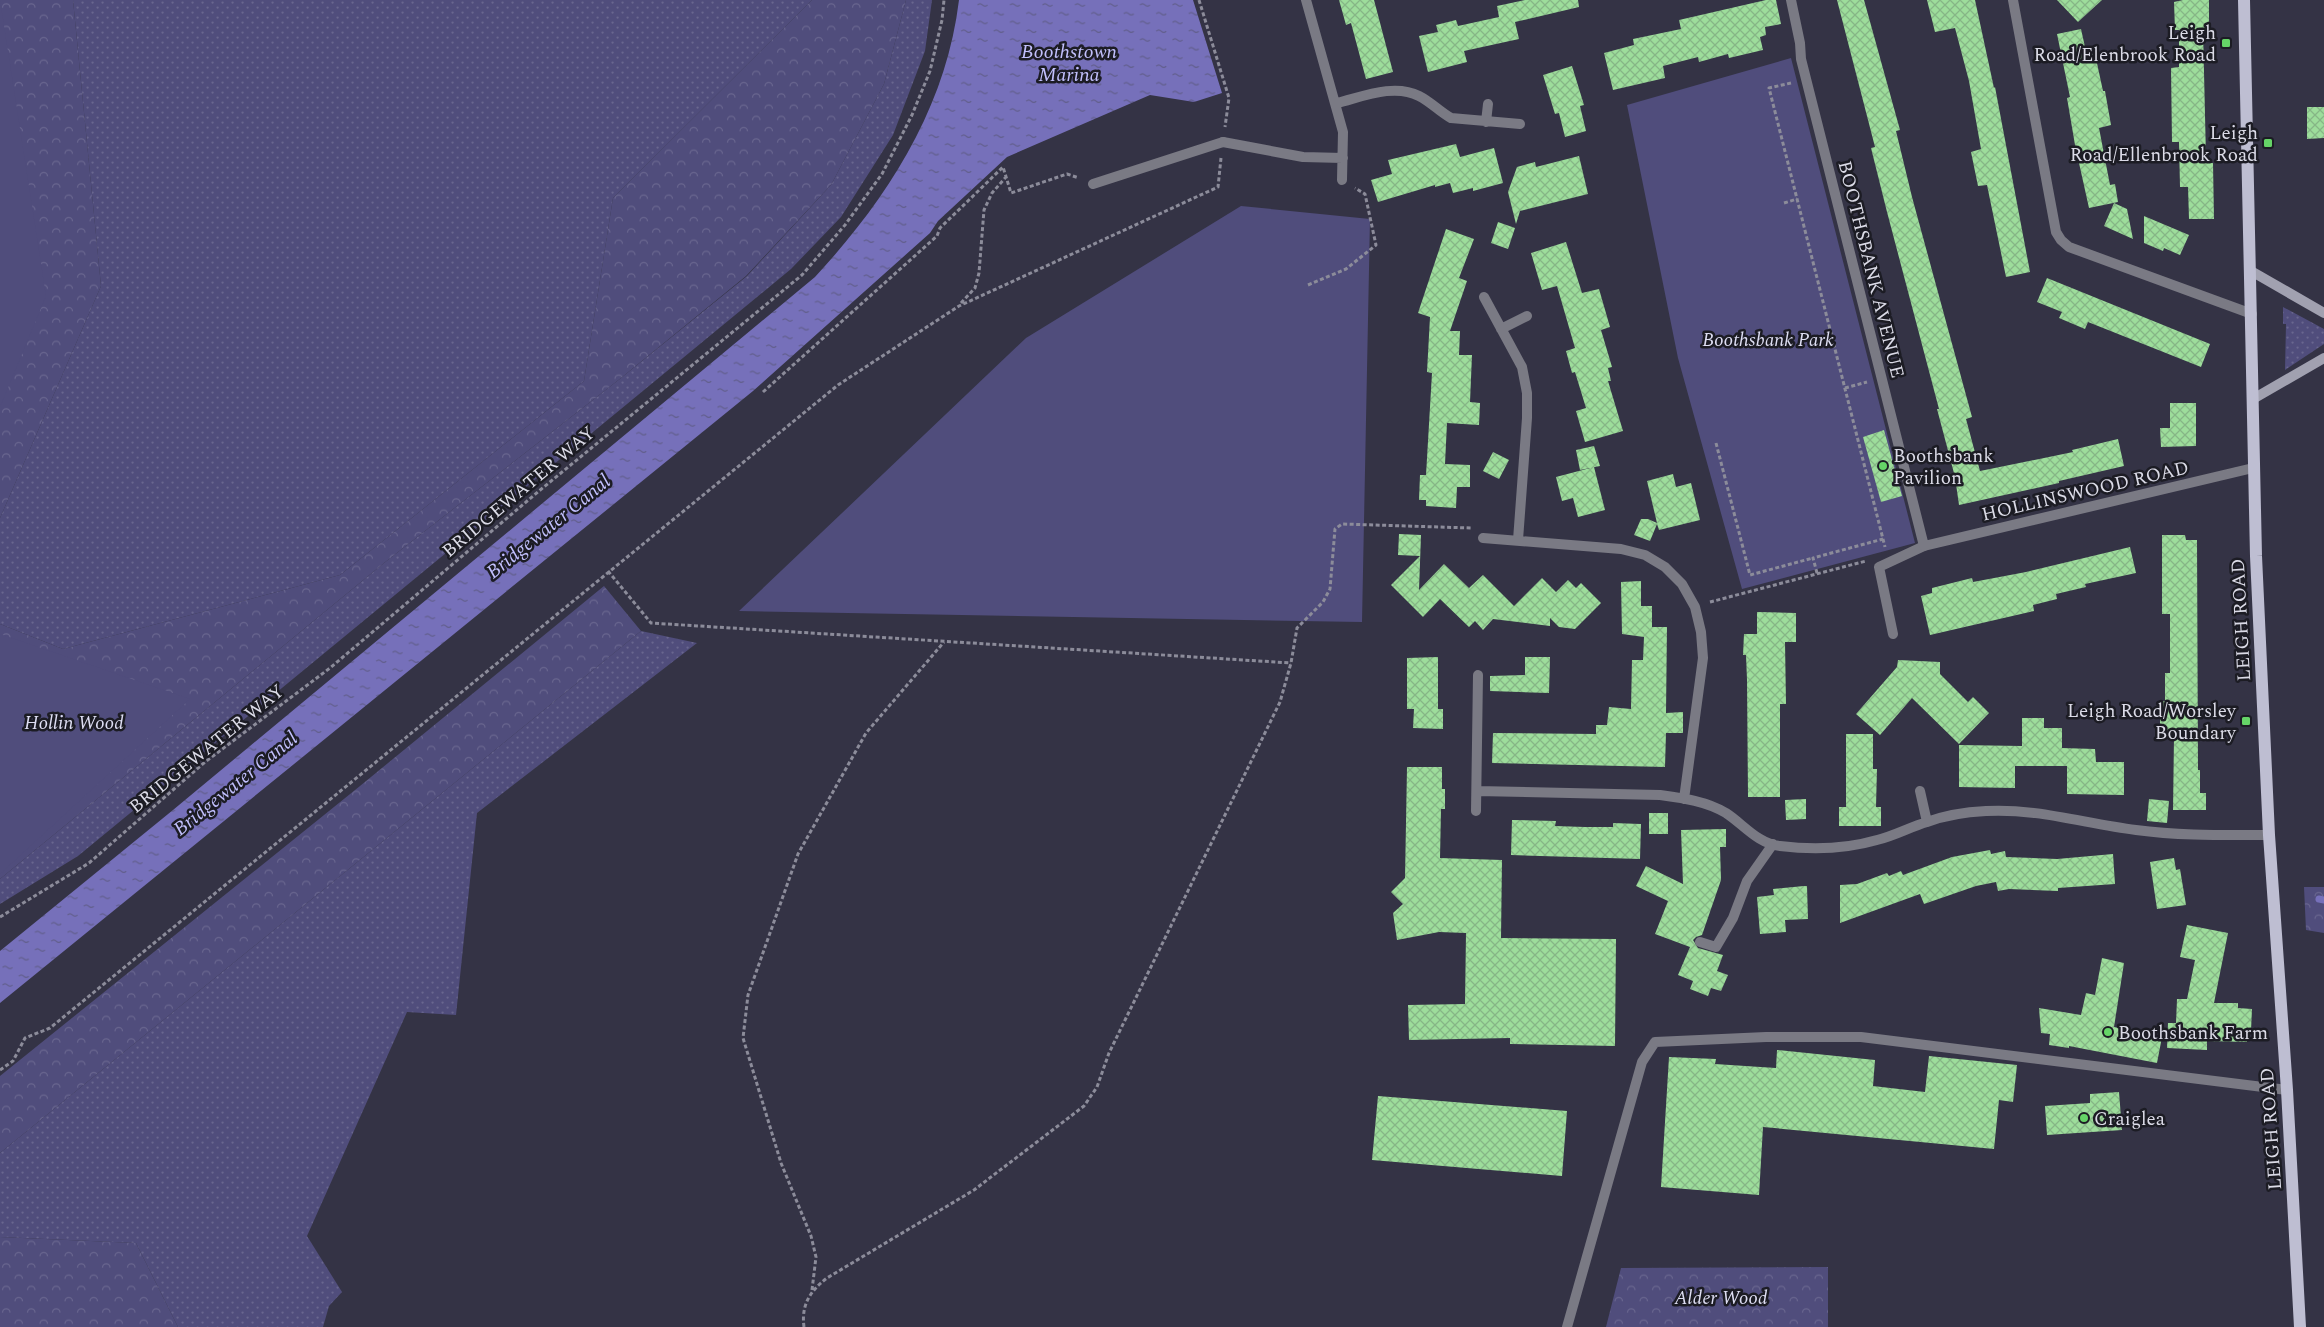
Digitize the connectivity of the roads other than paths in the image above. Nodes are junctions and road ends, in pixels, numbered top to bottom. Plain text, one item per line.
1 (1306, 0) edge
2 (1791, 0) edge
3 (2013, 0) edge
4 (2244, 0) edge
5 (1336, 103) junction
6 (1488, 104) dead end
7 (1486, 122) junction
8 (1520, 124) dead end
9 (1343, 158) junction
10 (1342, 180) road end
11 (1094, 184) road end
12 (2251, 271) junction
13 (1484, 297) dead end
14 (2324, 313) edge
15 (2252, 314) junction
16 (1527, 316) dead end
17 (1502, 330) junction
18 (2324, 358) edge
19 (2253, 399) junction
20 (2254, 468) junction
21 (1484, 538) road end
22 (1518, 540) junction
23 (1924, 546) junction
24 (1893, 634) dead end
25 (1478, 675) dead end
26 (1476, 791) junction
27 (1920, 791) dead end
28 (1684, 799) junction
29 (1476, 811) dead end
30 (1927, 822) junction
31 (2268, 835) junction
32 (1773, 844) junction
33 (1700, 942) dead end
34 (2286, 1090) junction
35 (1567, 1327) edge
36 (2300, 1327) edge

1 - 5 street
2 - 23 street, BOOTHSBANK AVENUE
3 - 15 street
4 - 12 main road, LEIGH ROAD
5 - 7 street
5 - 9 street
6 - 7 street
7 - 8 street
9 - 10 street
9 - 11 street
12 - 14 street
12 - 15 main road, LEIGH ROAD
13 - 17 street
15 - 19 main road, LEIGH ROAD
16 - 17 street
17 - 22 street
18 - 19 street
19 - 20 main road, LEIGH ROAD
20 - 23 street, HOLLINSWOOD ROAD
20 - 31 main road, LEIGH ROAD
21 - 22 street
22 - 28 street
23 - 24 street, HOLLINSWOOD ROAD
25 - 26 street
26 - 28 street
26 - 29 street
27 - 30 street
28 - 32 street
30 - 31 street
30 - 32 street
31 - 34 main road, LEIGH ROAD
32 - 33 street
34 - 35 street
34 - 36 main road, LEIGH ROAD

